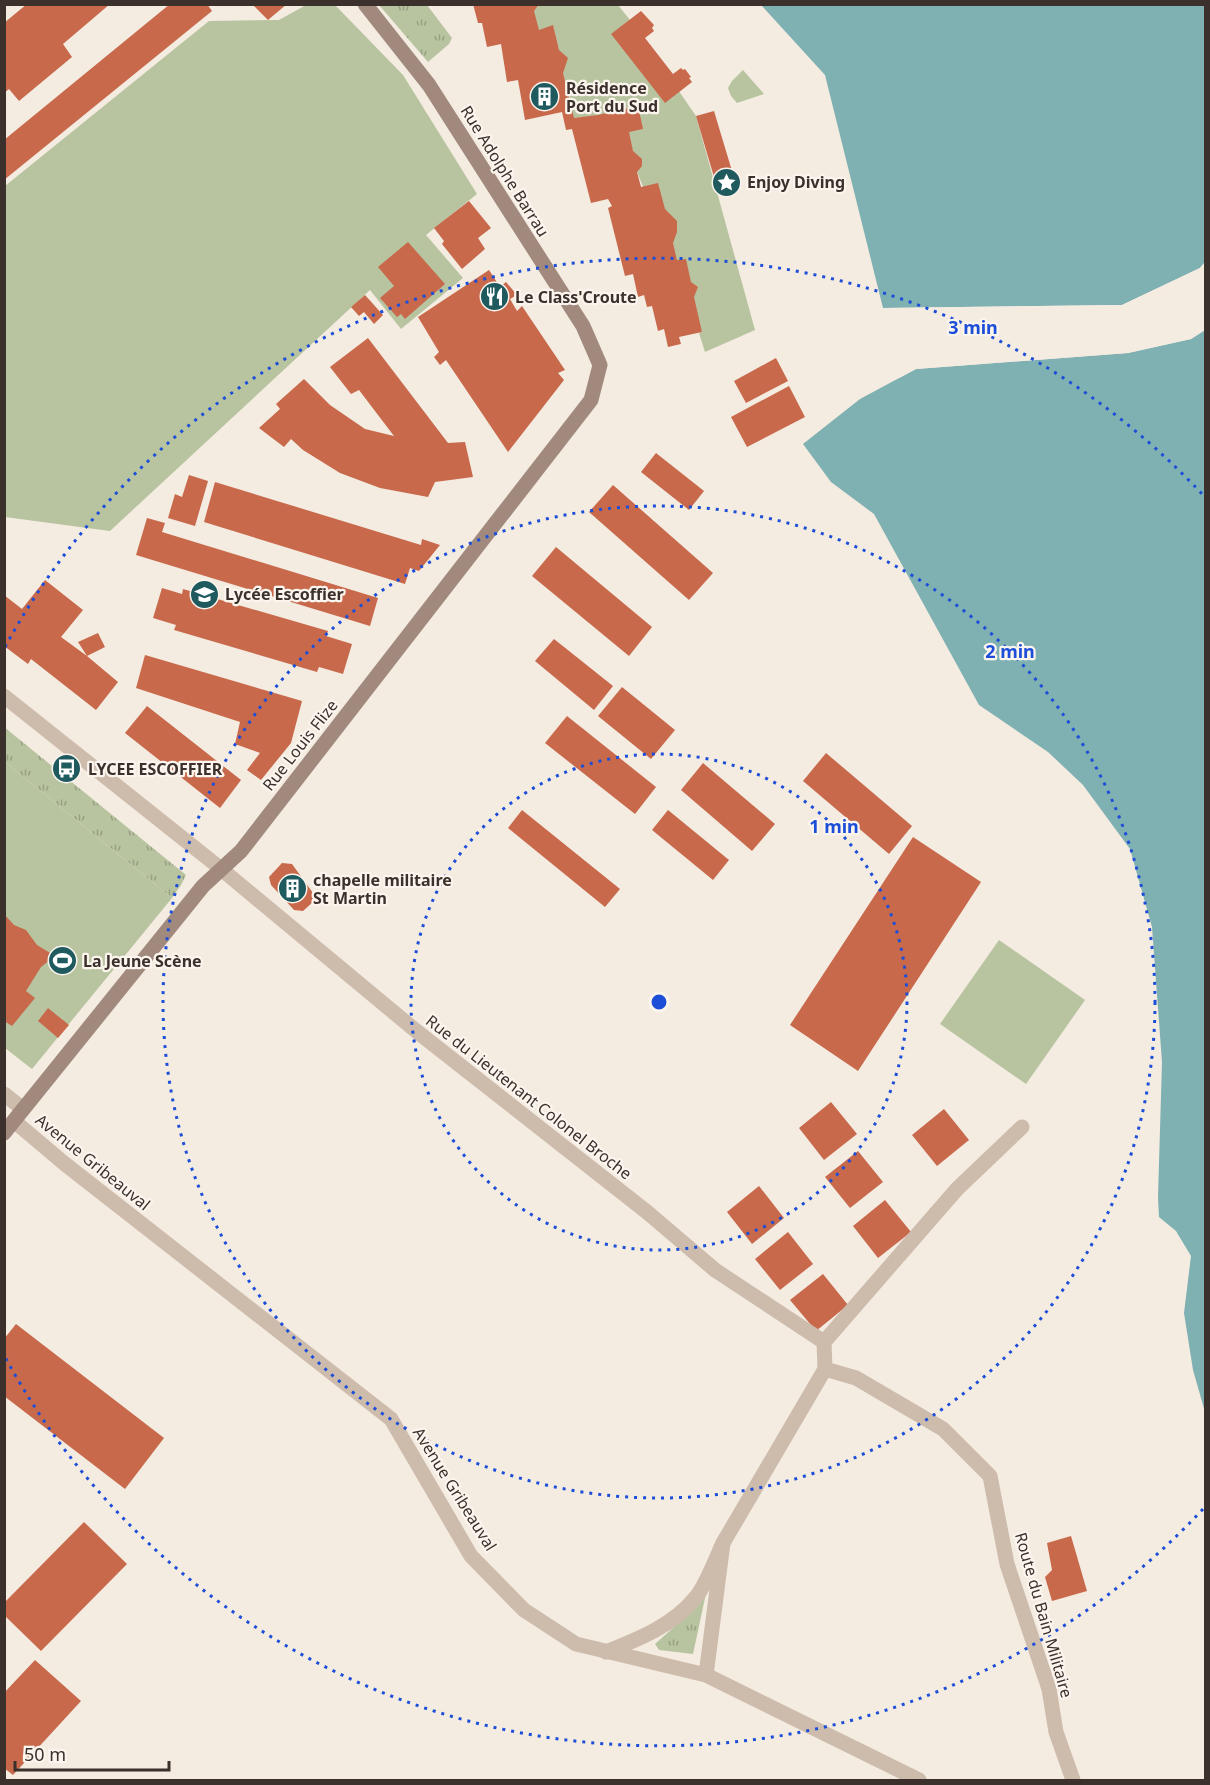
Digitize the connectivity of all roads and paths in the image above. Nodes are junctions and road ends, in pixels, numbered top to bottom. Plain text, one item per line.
1 (365, 4) edge
2 (600, 365) joint
3 (4, 696) edge
4 (4, 708) edge
5 (220, 868) junction
6 (203, 886) junction
7 (4, 1094) edge
8 (14, 1121) edge
9 (1022, 1127) dead end
10 (824, 1342) junction
11 (825, 1370) junction
12 (723, 1543) junction
13 (606, 1652) junction
14 (705, 1676) junction
15 (919, 1780) edge
16 (1073, 1780) edge

1 - 2 street, Rue Adolphe Barrau
2 - 5 street, Rue Louis Flize
3 - 5 street, Rue du Lieutenant Colonel Broche
4 - 6 street
5 - 6 street, Rue Louis Flize
5 - 10 street, Rue du Lieutenant Colonel Broche
6 - 8 street, Rue Louis Flize
7 - 8 street, Avenue Gribeauval
8 - 13 street, Avenue Gribeauval
9 - 10 street
10 - 11 street
11 - 12 street
11 - 16 street, Route du Bain Militaire
12 - 13 street
12 - 14 street
13 - 14 street, Avenue Gribeauval
14 - 15 street, Avenue Gribeauval

